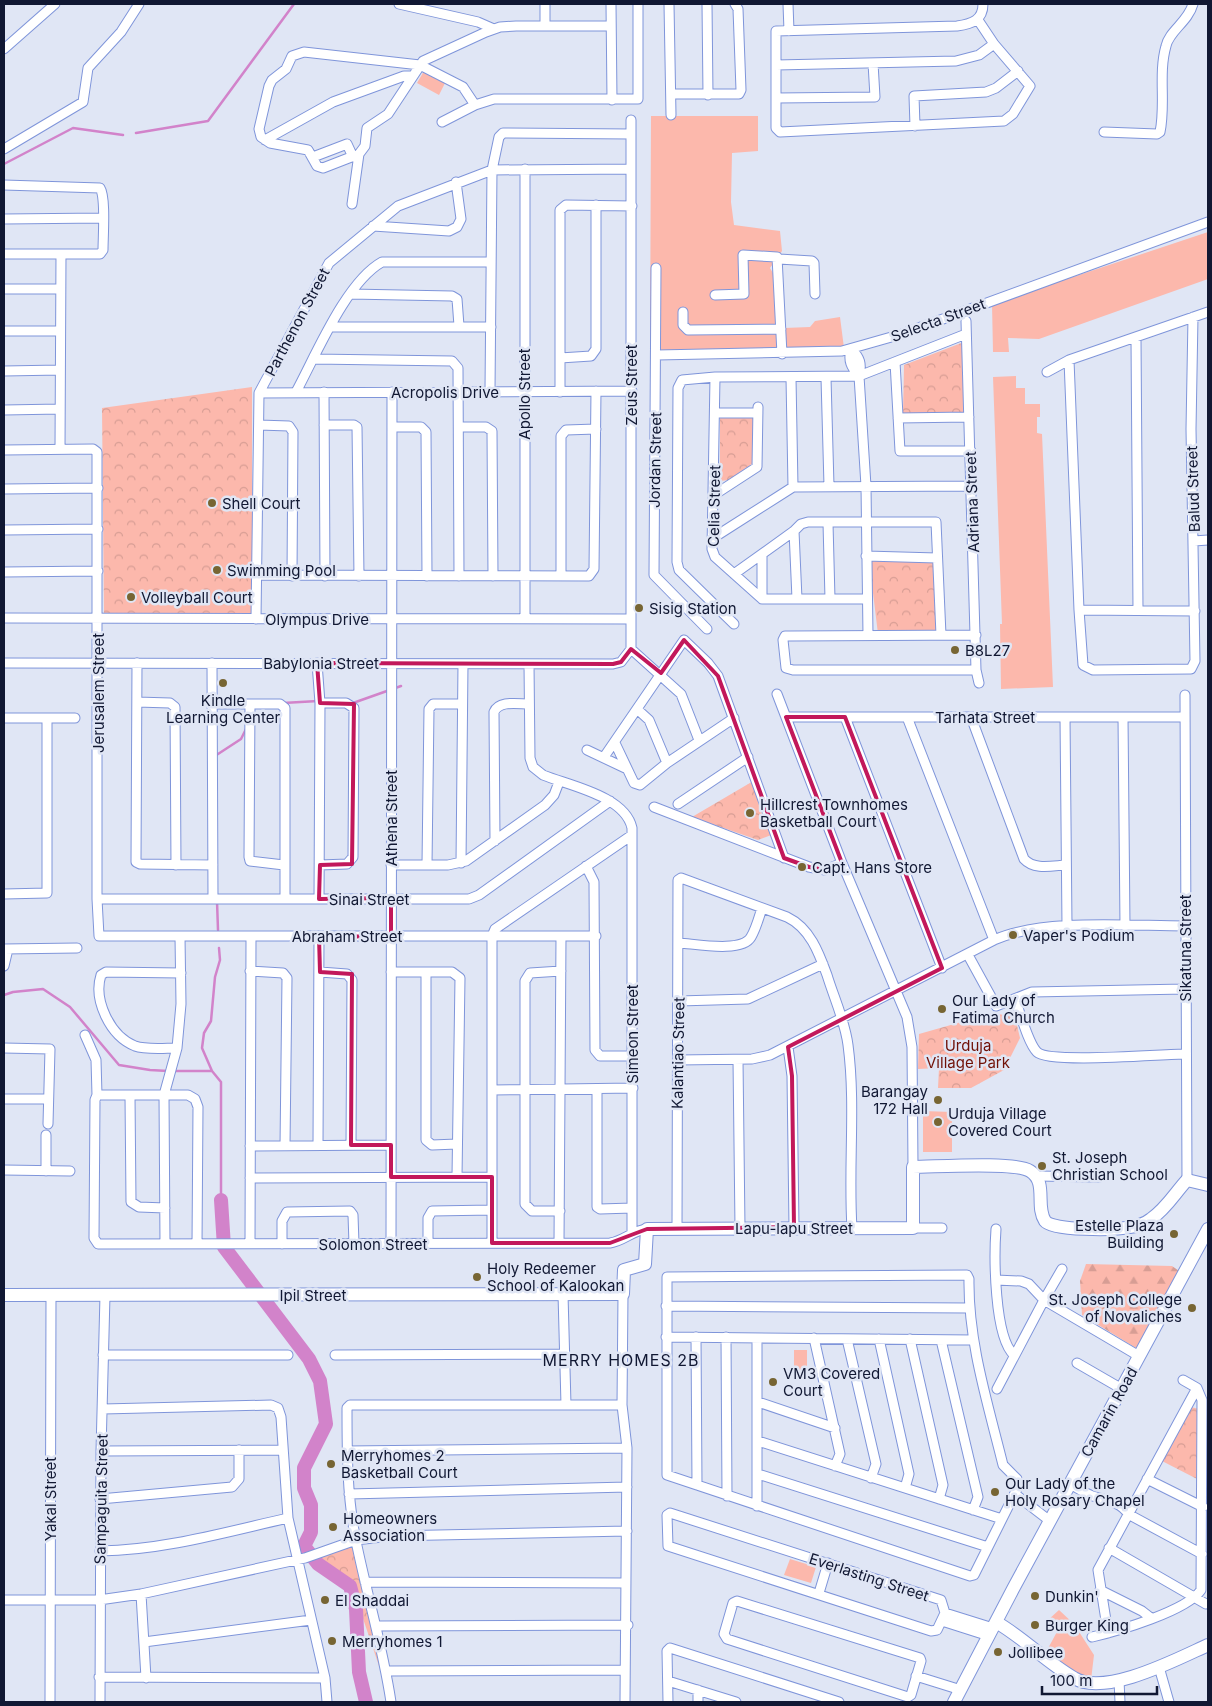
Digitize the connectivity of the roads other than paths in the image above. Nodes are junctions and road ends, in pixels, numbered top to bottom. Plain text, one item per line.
1 (55, 4) edge
2 (139, 4) edge
3 (399, 4) edge
4 (545, 4) edge
5 (611, 4) edge
6 (638, 4) edge
7 (668, 4) edge
8 (707, 4) edge
9 (735, 4) edge
10 (788, 4) edge
11 (983, 4) edge
12 (1193, 4) edge
13 (978, 20) junction
14 (545, 26) junction
15 (611, 26) junction
16 (494, 29) junction
17 (789, 31) junction
18 (994, 44) junction
19 (4, 50) edge
20 (873, 63) junction
21 (776, 65) junction
22 (420, 66) junction
23 (1018, 71) junction
24 (412, 76) junction
25 (671, 94) junction
26 (708, 95) junction
27 (777, 98) junction
28 (612, 100) junction
29 (476, 104) junction
30 (671, 115) dead end
31 (631, 120) dead end
32 (442, 122) dead end
33 (915, 126) junction
34 (1104, 132) dead end
35 (631, 134) junction
36 (265, 140) junction
37 (4, 149) edge
38 (356, 156) junction
39 (313, 157) junction
40 (526, 169) junction
41 (631, 169) junction
42 (492, 170) junction
43 (456, 182) junction
44 (4, 185) edge
45 (352, 204) dead end
46 (596, 205) junction
47 (632, 206) junction
48 (103, 218) junction
49 (4, 219) edge
50 (1208, 222) edge
51 (373, 226) junction
52 (4, 254) edge
53 (60, 254) junction
54 (778, 259) junction
55 (490, 262) junction
56 (656, 268) dead end
57 (4, 289) edge
58 (60, 289) junction
59 (350, 294) junction
60 (815, 294) dead end
61 (715, 295) dead end
62 (683, 312) dead end
63 (1208, 312) edge
64 (1193, 317) junction
65 (966, 321) dead end
66 (459, 326) junction
67 (331, 327) junction
68 (491, 327) junction
69 (781, 329) junction
70 (4, 331) edge
71 (60, 331) junction
72 (966, 334) junction
73 (1136, 338) junction
74 (851, 349) junction
75 (782, 354) junction
76 (657, 355) junction
77 (560, 358) junction
78 (314, 359) junction
79 (1069, 360) junction
80 (895, 362) junction
81 (60, 370) junction
82 (4, 371) edge
83 (1048, 372) dead end
84 (859, 376) junction
85 (715, 377) junction
86 (791, 378) junction
87 (826, 378) junction
88 (596, 391) junction
89 (632, 391) junction
90 (296, 392) junction
91 (324, 392) junction
92 (392, 392) junction
93 (458, 392) junction
94 (490, 392) junction
95 (524, 392) junction
96 (560, 392) junction
97 (259, 393) junction
98 (4, 410) edge
99 (60, 410) junction
100 (715, 413) junction
101 (898, 418) junction
102 (969, 418) junction
103 (259, 425) junction
104 (324, 426) junction
105 (392, 427) junction
106 (459, 427) junction
107 (596, 429) junction
108 (60, 449) junction
109 (4, 450) edge
110 (971, 450) junction
111 (829, 486) junction
112 (866, 486) junction
113 (972, 486) junction
114 (793, 487) junction
115 (98, 488) junction
116 (4, 489) edge
117 (714, 495) junction
118 (865, 522) junction
119 (828, 523) junction
120 (98, 529) junction
121 (4, 530) edge
122 (794, 531) junction
123 (713, 538) junction
124 (1208, 540) edge
125 (1194, 541) junction
126 (762, 554) junction
127 (866, 556) junction
128 (937, 558) junction
129 (98, 571) junction
130 (4, 572) edge
131 (734, 574) junction
132 (256, 575) junction
133 (292, 576) junction
134 (325, 576) junction
135 (359, 576) junction
136 (391, 576) junction
137 (427, 576) junction
138 (460, 576) junction
139 (493, 576) junction
140 (525, 576) junction
141 (561, 576) junction
142 (762, 599) junction
143 (797, 599) junction
144 (830, 599) junction
145 (866, 599) junction
146 (1079, 610) junction
147 (1138, 610) junction
148 (1195, 611) junction
149 (4, 618) edge
150 (98, 619) junction
151 (256, 619) junction
152 (391, 619) junction
153 (525, 619) junction
154 (631, 619) junction
155 (734, 624) dead end
156 (707, 629) dead end
157 (941, 635) junction
158 (976, 635) junction
159 (868, 636) junction
160 (630, 649) junction
161 (4, 663) edge
162 (97, 663) junction
163 (137, 663) junction
164 (212, 663) junction
165 (318, 663) junction
166 (391, 664) junction
167 (462, 664) junction
168 (529, 664) junction
169 (976, 670) junction
170 (660, 674) junction
171 (980, 682) dead end
172 (777, 694) dead end
173 (1185, 695) dead end
174 (136, 702) junction
175 (320, 703) junction
176 (213, 704) junction
177 (250, 704) junction
178 (462, 704) junction
179 (529, 704) junction
180 (638, 710) junction
181 (907, 717) junction
182 (971, 717) junction
183 (1065, 717) junction
184 (1123, 717) junction
185 (1185, 717) junction
186 (4, 718) edge
187 (47, 718) junction
188 (76, 718) dead end
189 (734, 718) junction
190 (786, 718) junction
191 (845, 718) junction
192 (699, 740) junction
193 (614, 743) junction
194 (588, 750) dead end
195 (604, 757) junction
196 (748, 757) junction
197 (667, 763) junction
198 (626, 768) junction
199 (559, 782) junction
200 (610, 801) junction
201 (678, 804) dead end
202 (654, 807) dead end
203 (632, 835) junction
204 (495, 841) junction
205 (784, 858) junction
206 (461, 863) junction
207 (176, 864) junction
208 (213, 864) junction
209 (284, 864) junction
210 (842, 864) junction
211 (320, 865) junction
212 (391, 865) junction
213 (427, 865) junction
214 (1066, 865) junction
215 (586, 866) junction
216 (4, 894) edge
217 (391, 898) junction
218 (97, 899) junction
219 (213, 899) junction
220 (285, 899) junction
221 (320, 899) junction
222 (762, 908) junction
223 (1067, 926) junction
224 (1124, 926) junction
225 (1185, 926) junction
226 (99, 936) joint
227 (319, 936) junction
228 (391, 936) junction
229 (492, 936) junction
230 (561, 936) junction
231 (596, 936) junction
232 (180, 937) junction
233 (250, 937) junction
234 (994, 940) junction
235 (680, 943) junction
236 (77, 948) dead end
237 (6, 949) edge
238 (968, 955) junction
239 (823, 964) junction
240 (4, 966) edge
241 (942, 968) junction
242 (250, 971) junction
243 (320, 972) junction
244 (391, 972) junction
245 (561, 972) junction
246 (181, 973) junction
247 (426, 973) junction
248 (1185, 989) junction
249 (895, 990) junction
250 (1015, 999) junction
251 (679, 1001) junction
252 (841, 1018) junction
253 (85, 1035) dead end
254 (788, 1047) junction
255 (4, 1048) edge
256 (178, 1048) junction
257 (1185, 1054) junction
258 (632, 1056) junction
259 (678, 1060) junction
260 (738, 1060) junction
261 (632, 1088) junction
262 (525, 1089) junction
263 (561, 1089) junction
264 (597, 1089) junction
265 (492, 1090) junction
266 (164, 1095) junction
267 (97, 1096) junction
268 (130, 1096) junction
269 (4, 1099) edge
270 (48, 1100) junction
271 (48, 1124) dead end
272 (46, 1135) dead end
273 (457, 1144) junction
274 (318, 1145) junction
275 (350, 1145) junction
276 (391, 1145) junction
277 (250, 1146) junction
278 (285, 1146) junction
279 (912, 1167) junction
280 (4, 1170) edge
281 (46, 1171) junction
282 (70, 1171) dead end
283 (1036, 1176) junction
284 (1099, 1176) dead end
285 (457, 1177) junction
286 (492, 1177) junction
287 (250, 1178) junction
288 (391, 1178) junction
289 (1187, 1180) junction
290 (1208, 1185) edge
291 (165, 1208) junction
292 (632, 1208) junction
293 (492, 1210) junction
294 (560, 1211) junction
295 (794, 1227) junction
296 (677, 1228) junction
297 (740, 1228) junction
298 (852, 1228) junction
299 (913, 1228) junction
300 (942, 1228) dead end
301 (647, 1229) junction
302 (996, 1229) dead end
303 (632, 1233) junction
304 (1205, 1240) edge
305 (492, 1243) junction
306 (559, 1243) junction
307 (165, 1244) junction
308 (197, 1244) junction
309 (250, 1244) junction
310 (282, 1244) junction
311 (354, 1244) junction
312 (391, 1244) junction
313 (428, 1244) junction
314 (1062, 1269) dead end
315 (996, 1280) junction
316 (563, 1294) junction
317 (623, 1294) junction
318 (4, 1295) edge
319 (51, 1296) junction
320 (105, 1296) junction
321 (1044, 1300) junction
322 (666, 1306) junction
323 (968, 1308) junction
324 (666, 1336) junction
325 (696, 1337) junction
326 (726, 1337) junction
327 (758, 1338) junction
328 (814, 1338) junction
329 (847, 1338) junction
330 (879, 1339) junction
331 (910, 1339) junction
332 (941, 1340) junction
333 (973, 1340) junction
334 (288, 1354) dead end
335 (564, 1354) junction
336 (103, 1355) junction
337 (335, 1355) dead end
338 (1014, 1355) junction
339 (1140, 1356) junction
340 (1077, 1363) dead end
341 (1183, 1380) dead end
342 (1197, 1388) junction
343 (997, 1389) dead end
344 (1122, 1389) junction
345 (758, 1402) junction
346 (566, 1405) junction
347 (622, 1405) junction
348 (103, 1409) junction
349 (834, 1428) junction
350 (758, 1441) junction
351 (627, 1448) junction
352 (238, 1450) junction
353 (283, 1450) junction
354 (101, 1451) junction
355 (347, 1451) junction
356 (835, 1466) junction
357 (758, 1474) junction
358 (871, 1478) junction
359 (1147, 1479) junction
360 (1070, 1484) junction
361 (697, 1485) junction
362 (627, 1488) junction
363 (905, 1488) junction
364 (349, 1494) junction
365 (1015, 1494) junction
366 (727, 1496) junction
367 (100, 1499) junction
368 (939, 1499) junction
369 (758, 1506) junction
370 (1203, 1507) junction
371 (973, 1510) junction
372 (1128, 1514) junction
373 (288, 1518) junction
374 (1002, 1519) junction
375 (1050, 1522) junction
376 (627, 1531) junction
377 (356, 1540) junction
378 (988, 1547) junction
379 (1109, 1548) junction
380 (100, 1551) junction
381 (1202, 1554) junction
382 (301, 1559) junction
383 (828, 1563) junction
384 (365, 1582) junction
385 (626, 1583) junction
386 (1100, 1590) junction
387 (819, 1593) junction
388 (141, 1594) junction
389 (1196, 1598) junction
390 (4, 1600) edge
391 (50, 1600) junction
392 (99, 1600) junction
393 (1206, 1604) dead end
394 (944, 1617) junction
395 (1151, 1618) junction
396 (311, 1620) junction
397 (628, 1625) junction
398 (376, 1626) junction
399 (992, 1629) junction
400 (1108, 1634) junction
401 (1092, 1637) dead end
402 (144, 1642) junction
403 (1208, 1645) edge
404 (1160, 1667) junction
405 (625, 1670) junction
406 (386, 1671) junction
407 (916, 1676) junction
408 (99, 1677) junction
409 (146, 1678) junction
410 (325, 1678) junction
411 (1119, 1680) junction
412 (668, 1681) junction
413 (698, 1690) junction
414 (961, 1690) junction
415 (731, 1701) edge
416 (50, 1702) edge
417 (100, 1702) edge
418 (327, 1702) edge
419 (391, 1702) edge
420 (625, 1702) edge
421 (668, 1702) edge
422 (698, 1702) edge
423 (840, 1702) edge
424 (954, 1702) edge
425 (1120, 1702) edge
426 (1169, 1702) edge

1 - 19 street
2 - 37 street
3 - 16 street
4 - 14 street
5 - 15 street
6 - 28 street
7 - 25 street
8 - 26 street
9 - 26 street
10 - 17 street
11 - 13 street
12 - 34 street
13 - 17 street
13 - 18 street
14 - 15 street
14 - 16 street
15 - 28 street
16 - 22 street
17 - 21 street
18 - 20 street
18 - 23 street
20 - 21 street
20 - 27 street
21 - 27 street
22 - 24 street
22 - 29 street
22 - 36 street
23 - 33 street
23 - 33 street
24 - 36 street
24 - 38 street
25 - 26 street
25 - 30 street
27 - 33 street
28 - 29 street
29 - 32 street
31 - 35 street, Zeus Street
35 - 41 street, Zeus Street
35 - 42 street
36 - 39 street
38 - 39 street
38 - 39 street
38 - 45 street
40 - 41 street, Parthenon Street
40 - 42 street, Parthenon Street
40 - 95 street, Apollo Street
41 - 47 street, Zeus Street
42 - 43 street, Parthenon Street
42 - 55 street
43 - 51 street, Parthenon Street
43 - 51 street
44 - 48 street
46 - 47 street
46 - 77 street
46 - 77 street
47 - 89 street, Zeus Street
48 - 49 street
48 - 53 street
50 - 74 street, Selecta Street
51 - 97 street, Parthenon Street
52 - 53 street
53 - 58 street
54 - 60 street
54 - 61 street
54 - 69 street
55 - 59 street
55 - 68 street
56 - 76 street, Jordan Street
57 - 58 street
58 - 71 street
59 - 66 street
59 - 67 street
62 - 69 street
63 - 64 street
64 - 73 street
64 - 125 street, Balud Street
65 - 72 street, Adriana Street
66 - 67 street
66 - 68 street
67 - 78 street
68 - 94 street
69 - 75 street
70 - 71 street
71 - 81 street
72 - 80 street
72 - 102 street, Adriana Street
73 - 79 street
73 - 147 street
74 - 75 street, Selecta Street
74 - 84 street
75 - 76 street, Selecta Street
76 - 156 street, Jordan Street
77 - 96 street
78 - 90 street
78 - 93 street
79 - 83 street
79 - 146 street
80 - 84 street
80 - 101 street
81 - 82 street
81 - 99 street
84 - 87 street
84 - 112 street
85 - 86 street
85 - 100 street, Celia Street
85 - 155 street
86 - 87 street
86 - 114 street
87 - 111 street
88 - 89 street, Acropolis Drive
88 - 96 street, Acropolis Drive
88 - 107 street
89 - 154 street, Zeus Street
90 - 91 street, Acropolis Drive
90 - 97 street, Acropolis Drive
91 - 92 street, Acropolis Drive
91 - 104 street
92 - 93 street, Acropolis Drive
92 - 105 street, Athena Street
93 - 94 street, Acropolis Drive
93 - 106 street
94 - 95 street, Acropolis Drive
95 - 96 street, Acropolis Drive
95 - 140 street, Apollo Street
97 - 103 street, Parthenon Street
98 - 99 street
99 - 108 street
100 - 117 street, Celia Street
100 - 117 street
101 - 102 street
101 - 110 street
102 - 110 street, Adriana Street
103 - 132 street, Parthenon Street
103 - 133 street
104 - 134 street
104 - 135 street
105 - 136 street, Athena Street
105 - 137 street
106 - 138 street
106 - 139 street
107 - 141 street
107 - 141 street
108 - 109 street
108 - 115 street, Jerusalem Street
110 - 113 street, Adriana Street
111 - 112 street
111 - 114 street
112 - 113 street
112 - 118 street
113 - 158 street, Adriana Street
114 - 123 street
115 - 116 street
115 - 120 street, Jerusalem Street
117 - 123 street, Celia Street
118 - 119 street
118 - 127 street
118 - 128 street
119 - 122 street
119 - 144 street
120 - 121 street
120 - 129 street, Jerusalem Street
122 - 126 street
122 - 143 street
123 - 131 street, Celia Street
124 - 125 street
125 - 148 street, Balud Street
126 - 131 street
126 - 142 street
127 - 128 street
127 - 145 street
128 - 157 street
129 - 130 street
129 - 150 street, Jerusalem Street
131 - 142 street, Celia Street
132 - 133 street
132 - 151 street, Parthenon Street
133 - 134 street
134 - 135 street
135 - 136 street
136 - 137 street
136 - 152 street, Athena Street
137 - 138 street
138 - 139 street
139 - 140 street
140 - 141 street
140 - 153 street, Apollo Street
142 - 143 street
143 - 144 street
144 - 145 street
145 - 159 street
146 - 147 street
146 - 148 street, Balud Street
147 - 148 street
149 - 150 street, Olympus Drive
150 - 151 street, Olympus Drive
150 - 162 street, Jerusalem Street
151 - 152 street, Olympus Drive
152 - 153 street, Olympus Drive
152 - 166 street, Athena Street
153 - 154 street, Olympus Drive
154 - 160 street, Zeus Street
157 - 158 street
157 - 159 street
158 - 169 street, Adriana Street
159 - 169 street
160 - 168 street, Babylonia Street
160 - 170 street
161 - 162 street, Babylonia Street
162 - 163 street, Babylonia Street
162 - 218 street, Jerusalem Street
163 - 164 street, Babylonia Street
163 - 174 street
164 - 165 street, Babylonia Street
164 - 176 street
165 - 166 street, Babylonia Street
165 - 175 street
166 - 167 street, Babylonia Street
166 - 212 street, Athena Street
167 - 168 street, Babylonia Street
167 - 178 street
168 - 179 street
169 - 171 street, Adriana Street
170 - 180 street
170 - 189 street
170 - 192 street
172 - 190 street
173 - 185 street, Sikatuna Street
174 - 207 street
174 - 207 street
175 - 211 street
175 - 211 street
176 - 177 street
176 - 208 street
177 - 209 street
177 - 209 street
178 - 206 street
178 - 213 street
179 - 199 street
179 - 204 street
180 - 193 street
180 - 197 street
181 - 182 street, Tarhata Street
181 - 191 street, Tarhata Street
181 - 234 street
182 - 183 street, Tarhata Street
182 - 214 street
183 - 184 street, Tarhata Street
183 - 214 street
184 - 185 street, Tarhata Street
184 - 224 street
185 - 225 street, Sikatuna Street
186 - 187 street
187 - 188 street
187 - 216 street
189 - 192 street
189 - 196 street
190 - 191 street, Tarhata Street
190 - 210 street
191 - 241 street
192 - 197 street
193 - 195 street
193 - 198 street
194 - 195 street
195 - 198 street
196 - 201 street
196 - 205 street
197 - 198 street
199 - 200 street
199 - 204 street
200 - 203 street, Simeon Street
200 - 217 street, Sinai Street
202 - 205 street
203 - 215 street
203 - 258 street, Simeon Street
204 - 206 street
205 - 210 street
206 - 213 street
207 - 208 street
208 - 219 street
209 - 220 street
210 - 249 street
211 - 221 street
212 - 213 street
212 - 217 street, Athena Street
214 - 223 street
215 - 229 street
215 - 231 street
217 - 221 street, Sinai Street
217 - 228 street, Athena Street
218 - 219 street, Sinai Street
218 - 226 street, Jerusalem Street
219 - 220 street, Sinai Street
220 - 221 street, Sinai Street
222 - 235 street
222 - 235 street, Kalantiao Street
222 - 239 street
223 - 224 street
223 - 234 street
224 - 225 street
225 - 248 street, Sikatuna Street
226 - 232 street, Abraham Street
227 - 228 street, Abraham Street
227 - 233 street, Abraham Street
227 - 243 street
228 - 229 street, Abraham Street
228 - 244 street, Athena Street
229 - 230 street, Abraham Street
229 - 265 street
230 - 231 street, Abraham Street
230 - 245 street
231 - 258 street
232 - 233 street, Abraham Street
232 - 246 street
233 - 242 street
234 - 238 street
235 - 251 street, Kalantiao Street
236 - 237 street
237 - 240 street
238 - 241 street
238 - 250 street
239 - 251 street
239 - 252 street
241 - 249 street
242 - 277 street
242 - 278 street
243 - 274 street
243 - 275 street
244 - 247 street
244 - 276 street, Athena Street
245 - 262 street
245 - 263 street
246 - 256 street
246 - 256 street
247 - 273 street
247 - 273 street
248 - 250 street
248 - 257 street, Sikatuna Street
249 - 252 street
249 - 279 street
250 - 257 street
251 - 259 street, Kalantiao Street
252 - 254 street
252 - 298 street
253 - 267 street
254 - 260 street
254 - 295 street
255 - 270 street
256 - 266 street
257 - 289 street, Sikatuna Street
258 - 261 street, Simeon Street
259 - 260 street
259 - 296 street, Kalantiao Street
260 - 297 street
261 - 264 street
261 - 292 street, Simeon Street
262 - 263 street
262 - 265 street
262 - 294 street
263 - 264 street
263 - 294 street
264 - 292 street
265 - 286 street
266 - 268 street
266 - 291 street
266 - 308 street
267 - 268 street
267 - 307 street, Solomon Street
268 - 291 street
269 - 270 street
270 - 271 street
272 - 281 street
273 - 285 street
274 - 275 street
274 - 278 street
275 - 276 street
276 - 288 street, Athena Street
277 - 278 street
277 - 287 street
279 - 283 street
279 - 299 street
280 - 281 street
281 - 282 street
283 - 284 street
283 - 289 street
285 - 286 street
285 - 288 street
286 - 293 street
287 - 288 street
287 - 309 street
288 - 312 street, Athena Street
289 - 290 street
291 - 307 street
292 - 303 street, Simeon Street
293 - 305 street
293 - 313 street
294 - 306 street
295 - 297 street, Lapu-lapu Street
295 - 298 street, Lapu-lapu Street
296 - 297 street, Lapu-lapu Street
296 - 301 street, Lapu-lapu Street
298 - 299 street, Lapu-lapu Street
299 - 300 street, Lapu-lapu Street
301 - 303 street, Solomon Street
301 - 317 street
302 - 315 street
303 - 306 street, Solomon Street
304 - 339 street, Camarin Road
305 - 306 street, Solomon Street
305 - 313 street, Solomon Street
307 - 308 street, Solomon Street
308 - 309 street, Solomon Street
309 - 310 street, Solomon Street
310 - 311 street, Solomon Street
310 - 311 street
311 - 312 street, Solomon Street
312 - 313 street, Solomon Street
314 - 321 street
315 - 321 street
315 - 338 street
316 - 317 street, Ipil Street
316 - 320 street, Ipil Street
316 - 335 street
317 - 347 street
318 - 319 street, Ipil Street
319 - 320 street, Ipil Street
319 - 391 street, Yakal Street
320 - 336 street, Sampaguita Street
321 - 338 street
321 - 339 street
322 - 323 street
322 - 323 street
322 - 324 street
323 - 333 street
324 - 325 street
324 - 361 street
325 - 326 street
325 - 361 street
326 - 327 street
326 - 366 street
327 - 328 street
327 - 345 street
328 - 329 street
328 - 349 street
329 - 330 street
329 - 358 street
330 - 331 street
330 - 363 street
331 - 332 street
331 - 368 street
332 - 333 street
332 - 371 street
333 - 365 street
334 - 336 street
335 - 337 street
335 - 346 street
336 - 348 street, Sampaguita Street
338 - 343 street
339 - 344 street, Camarin Road
340 - 344 street
341 - 342 street
342 - 359 street
342 - 370 street
344 - 360 street, Camarin Road
345 - 349 street
345 - 350 street
346 - 347 street
346 - 355 street
347 - 351 street
348 - 353 street
348 - 354 street, Sampaguita Street
349 - 356 street
350 - 356 street
350 - 357 street
351 - 355 street
351 - 362 street
352 - 353 street
352 - 354 street
352 - 367 street
353 - 373 street
354 - 367 street, Sampaguita Street
355 - 364 street
356 - 358 street
357 - 369 street
357 - 378 street
358 - 363 street
359 - 370 street
359 - 372 street
360 - 372 street
360 - 375 street, Camarin Road
361 - 366 street
362 - 364 street
362 - 376 street
363 - 368 street
364 - 377 street
365 - 374 street
365 - 375 street
366 - 369 street
367 - 380 street, Sampaguita Street
368 - 371 street
369 - 378 street
370 - 381 street
371 - 374 street
372 - 379 street
372 - 381 street
373 - 380 street
373 - 382 street
374 - 378 street
375 - 399 street, Camarin Road
376 - 377 street
376 - 385 street
377 - 382 street
377 - 384 street
379 - 386 street
379 - 389 street
380 - 392 street, Sampaguita Street
381 - 389 street
382 - 388 street
382 - 396 street
383 - 387 street
383 - 387 street, Everlasting Street
383 - 394 street, Everlasting Street
384 - 385 street
384 - 398 street
385 - 397 street
386 - 395 street
386 - 400 street
387 - 394 street, Everlasting Street
388 - 392 street
388 - 402 street
389 - 393 street
389 - 395 street
390 - 391 street
391 - 392 street
391 - 416 street, Yakal Street
392 - 408 street, Sampaguita Street
394 - 399 street
395 - 400 street
396 - 402 street
396 - 410 street
397 - 398 street
397 - 405 street
398 - 406 street
399 - 411 street
399 - 414 street, Camarin Road
400 - 401 street
402 - 409 street
403 - 404 street
404 - 411 street
404 - 426 street
405 - 406 street
405 - 420 street
406 - 419 street
407 - 407 street
407 - 414 street
408 - 409 street
408 - 417 street, Sampaguita Street
409 - 410 street
410 - 418 street
411 - 425 street
412 - 413 street
412 - 421 street
412 - 423 street
413 - 415 street
413 - 422 street
414 - 424 street, Camarin Road

